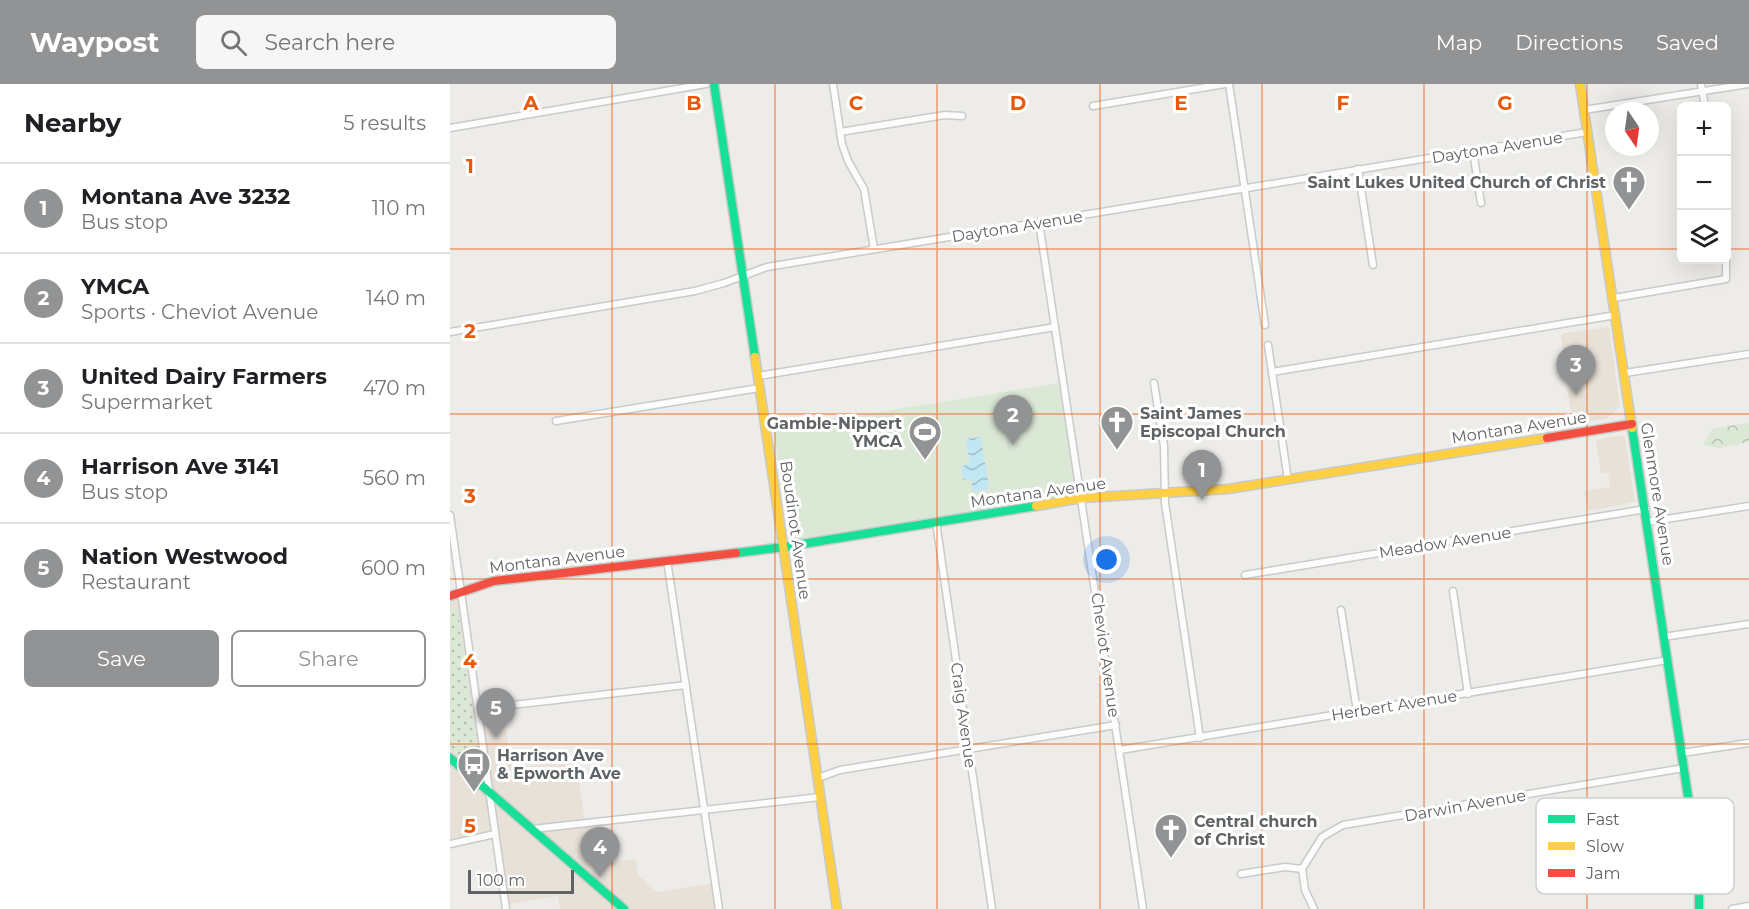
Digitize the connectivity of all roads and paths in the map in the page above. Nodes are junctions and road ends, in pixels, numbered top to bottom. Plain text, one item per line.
1 (706, 84) edge
2 (714, 84) edge
3 (833, 84) edge
4 (1227, 84) edge
5 (1580, 84) edge
6 (1748, 84) edge
7 (1702, 88) edge
8 (1093, 106) dead end
9 (1584, 110) junction
10 (962, 116) dead end
11 (450, 128) edge
12 (840, 132) junction
13 (1587, 132) junction
14 (1473, 151) junction
15 (1358, 169) junction
16 (1246, 188) junction
17 (1481, 203) dead end
18 (1039, 222) junction
19 (874, 249) junction
20 (1726, 264) edge
21 (1372, 265) dead end
22 (742, 275) junction
23 (1614, 298) junction
24 (1616, 315) junction
25 (1265, 325) dead end
26 (1055, 327) junction
27 (450, 332) edge
28 (1268, 345) dead end
29 (1749, 354) edge
30 (1272, 372) junction
31 (1625, 373) junction
32 (758, 376) junction
33 (1154, 383) dead end
34 (759, 388) junction
35 (556, 421) dead end
36 (1632, 424) junction
37 (1288, 480) junction
38 (1164, 493) junction
39 (1082, 498) junction
40 (1749, 506) edge
41 (1646, 509) junction
42 (450, 514) edge
43 (936, 522) junction
44 (1647, 522) junction
45 (784, 547) junction
46 (667, 560) junction
47 (1245, 575) dead end
48 (1453, 591) dead end
49 (461, 592) junction
50 (450, 596) edge
51 (1341, 610) dead end
52 (1749, 624) edge
53 (1664, 637) junction
54 (1668, 660) junction
55 (686, 685) junction
56 (1468, 694) junction
57 (478, 709) junction
58 (1357, 711) junction
59 (1116, 725) junction
60 (1200, 738) junction
61 (1749, 743) edge
62 (969, 749) junction
63 (1120, 750) junction
64 (1682, 753) junction
65 (450, 758) edge
66 (1684, 768) junction
67 (818, 778) junction
68 (489, 792) junction
69 (820, 796) junction
70 (1688, 798) edge
71 (705, 809) junction
72 (533, 829) junction
73 (495, 834) junction
74 (450, 844) edge
75 (1302, 869) junction
76 (1241, 874) dead end
77 (1749, 906) edge
78 (506, 909) edge
79 (624, 909) edge
80 (718, 909) edge
81 (837, 909) edge
82 (992, 909) edge
83 (1143, 909) edge
84 (1314, 909) edge
85 (1732, 909) edge

1 - 11 street
2 - 22 street, Boudinot Avenue
3 - 12 street
4 - 8 street
4 - 16 street
5 - 9 street, Glenmore Avenue
6 - 7 street
7 - 9 street
9 - 13 street, Glenmore Avenue
10 - 12 street
12 - 19 street
13 - 14 street, Daytona Avenue
13 - 23 street, Glenmore Avenue
14 - 15 street, Daytona Avenue
14 - 17 street
15 - 16 street, Daytona Avenue
15 - 21 street
16 - 18 street, Daytona Avenue
16 - 25 street
18 - 19 street, Daytona Avenue
18 - 26 street, Cheviot Avenue
19 - 22 street, Daytona Avenue
20 - 23 street
22 - 27 street, Daytona Avenue
22 - 32 street, Boudinot Avenue
23 - 24 street, Glenmore Avenue
24 - 30 street
24 - 31 street, Glenmore Avenue
26 - 32 street
26 - 39 street, Cheviot Avenue
28 - 30 street
29 - 31 street
30 - 37 street
31 - 36 street, Glenmore Avenue
32 - 34 street, Boudinot Avenue
33 - 38 street
34 - 35 street
34 - 45 street, Boudinot Avenue
36 - 37 street, Montana Avenue
36 - 41 street, Glenmore Avenue
37 - 38 street, Montana Avenue
38 - 39 street, Montana Avenue
38 - 60 street
39 - 43 street, Montana Avenue
39 - 59 street, Cheviot Avenue
40 - 44 street
41 - 44 street, Glenmore Avenue
41 - 47 street, Meadow Avenue
42 - 49 street
43 - 45 street, Montana Avenue
43 - 62 street, Craig Avenue
44 - 53 street, Glenmore Avenue
45 - 46 street, Montana Avenue
45 - 67 street, Boudinot Avenue
46 - 49 street, Montana Avenue
46 - 55 street
48 - 56 street
49 - 50 street, Montana Avenue
49 - 57 street
51 - 58 street
52 - 53 street
53 - 54 street, Glenmore Avenue
54 - 56 street, Herbert Avenue
54 - 64 street, Glenmore Avenue
55 - 57 street
55 - 71 street
56 - 58 street, Herbert Avenue
57 - 68 street
58 - 60 street, Herbert Avenue
59 - 62 street
59 - 63 street, Cheviot Avenue
60 - 63 street, Herbert Avenue
61 - 64 street
62 - 67 street
62 - 82 street, Craig Avenue
63 - 83 street, Cheviot Avenue
64 - 66 street, Glenmore Avenue
65 - 68 street
66 - 70 street, Glenmore Avenue
66 - 75 street, Darwin Avenue
67 - 69 street, Boudinot Avenue
68 - 72 street
68 - 73 street
69 - 71 street
69 - 81 street, Boudinot Avenue
71 - 72 street
71 - 80 street
72 - 79 street
73 - 74 street
73 - 78 street
75 - 76 street
75 - 84 street
77 - 85 street

